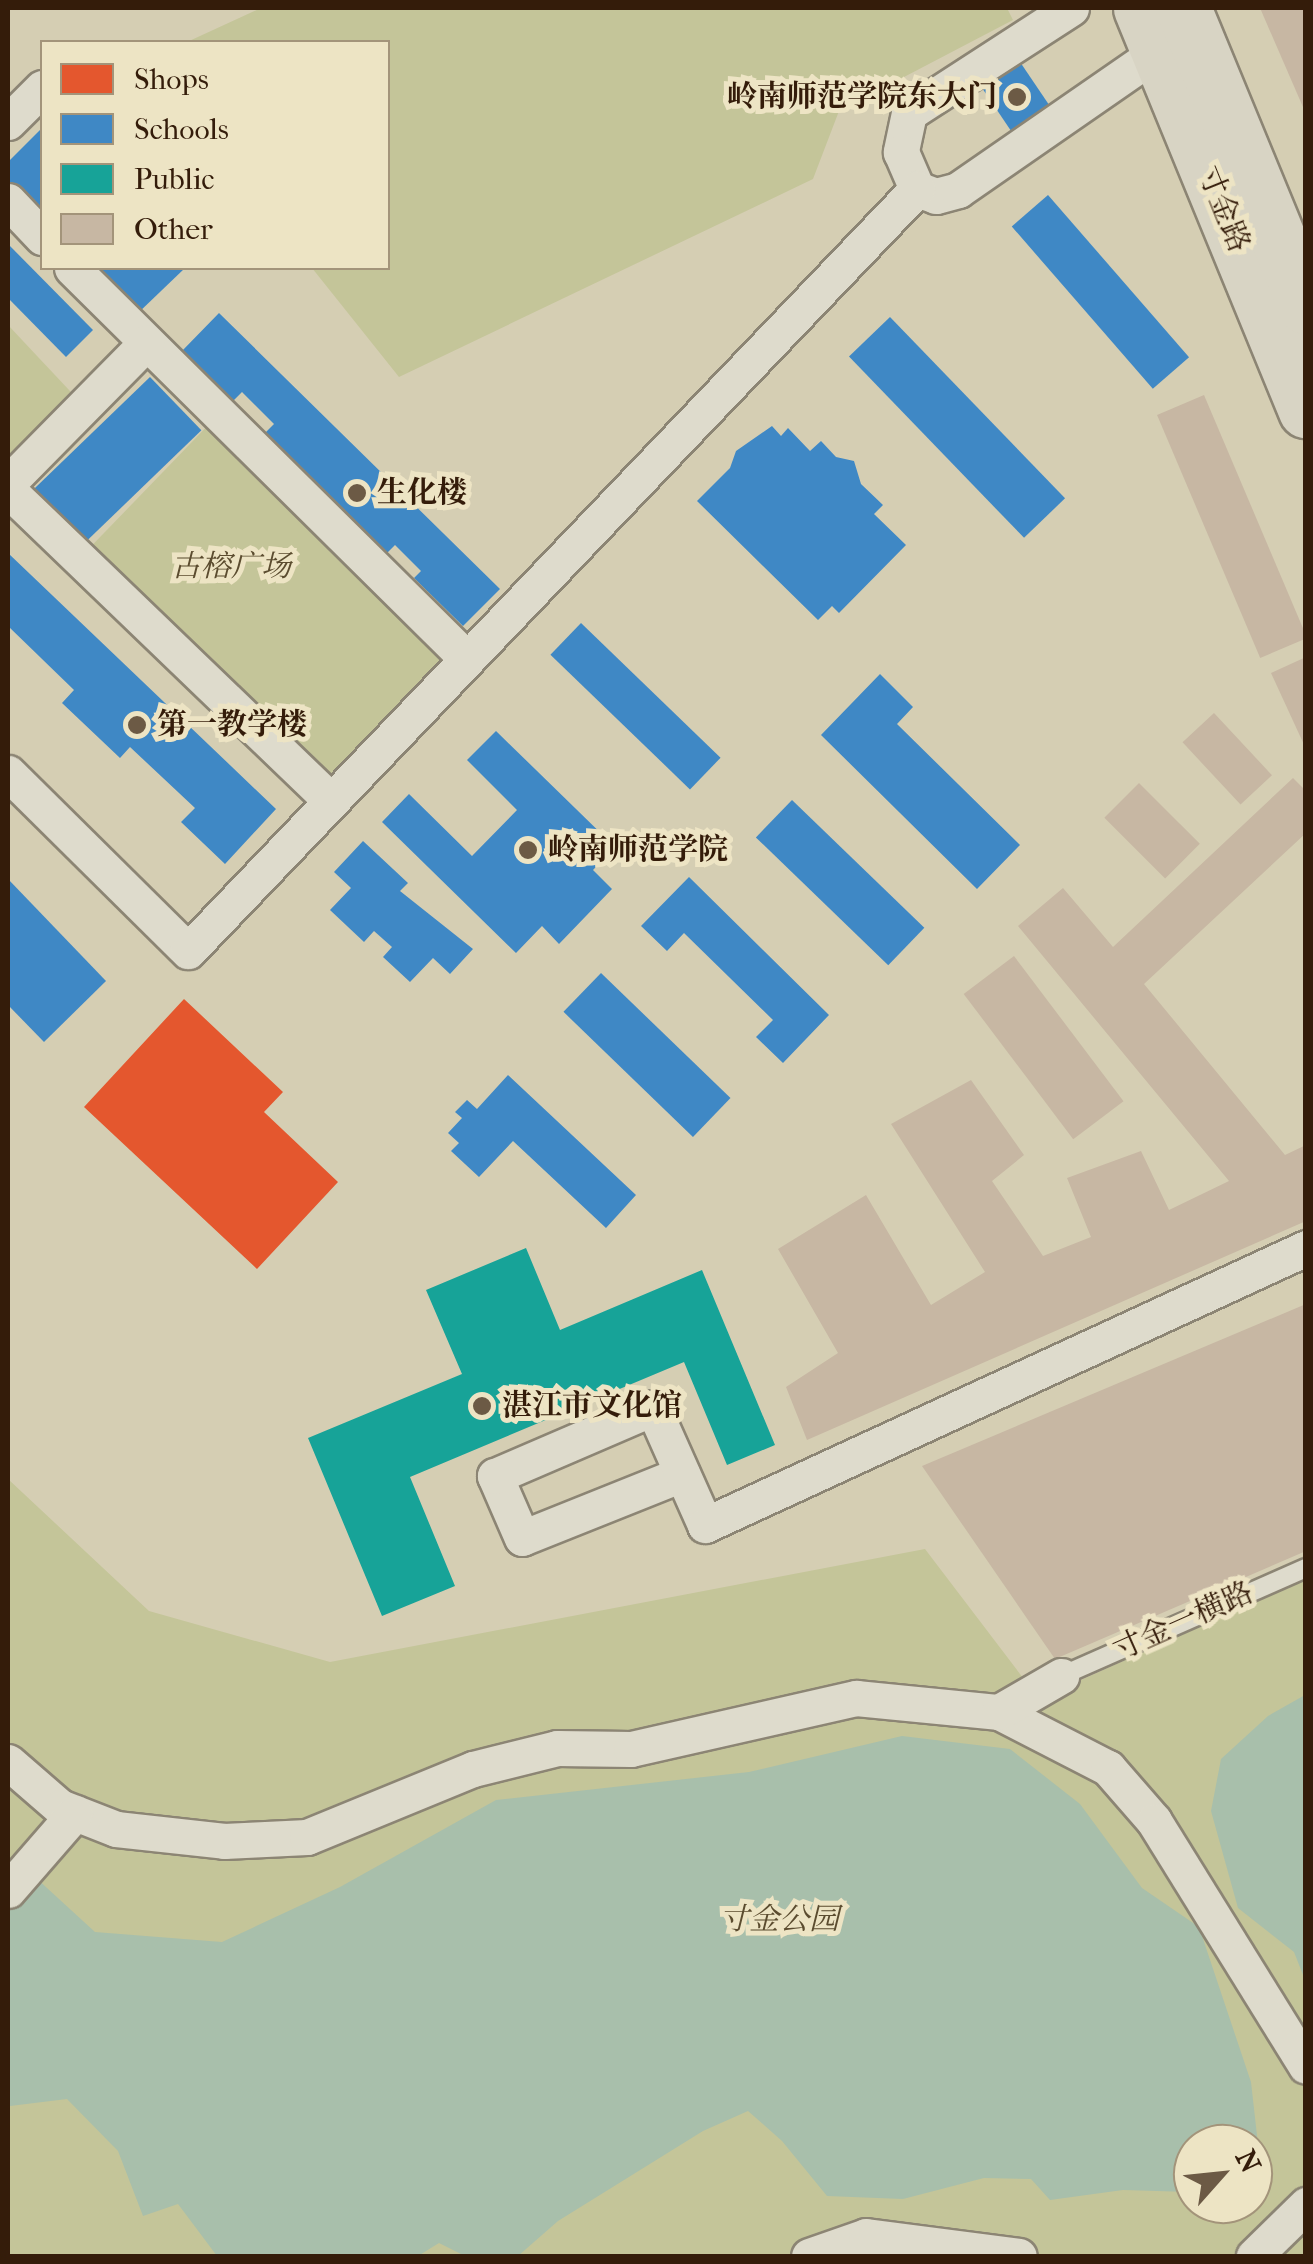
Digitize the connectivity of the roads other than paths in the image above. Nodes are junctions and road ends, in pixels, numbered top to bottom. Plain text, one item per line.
1 (1072, 8) edge
2 (1161, 22) edge
3 (40, 90) edge
4 (8, 122) edge
5 (917, 189) junction
6 (8, 201) edge
7 (40, 235) edge
8 (74, 270) edge
9 (1306, 308) edge
10 (146, 344) junction
11 (1306, 412) edge
12 (8, 487) edge
13 (466, 659) junction
14 (8, 773) edge
15 (331, 801) junction
16 (1306, 1248) edge
17 (682, 1474) junction
18 (1306, 1568) edge
19 (1062, 1676) joint
20 (1000, 1712) junction
21 (8, 1762) edge
22 (75, 1812) junction
23 (8, 1890) edge
24 (1306, 2066) edge
25 (1306, 2205) edge
26 (809, 2256) edge
27 (1018, 2256) edge
28 (1254, 2256) edge

1 - 5 street
2 - 5 street
2 - 9 main road, 寸金路
2 - 11 main road, 寸金路
3 - 4 street
5 - 13 street
6 - 7 street
8 - 10 street
10 - 12 street
10 - 13 street
12 - 15 street
13 - 15 street
14 - 15 street
16 - 17 street
17 - 17 street
18 - 19 lane, 寸金一横路
19 - 20 street
20 - 22 street
20 - 24 street
21 - 22 street
22 - 23 street
25 - 28 street
26 - 27 street

